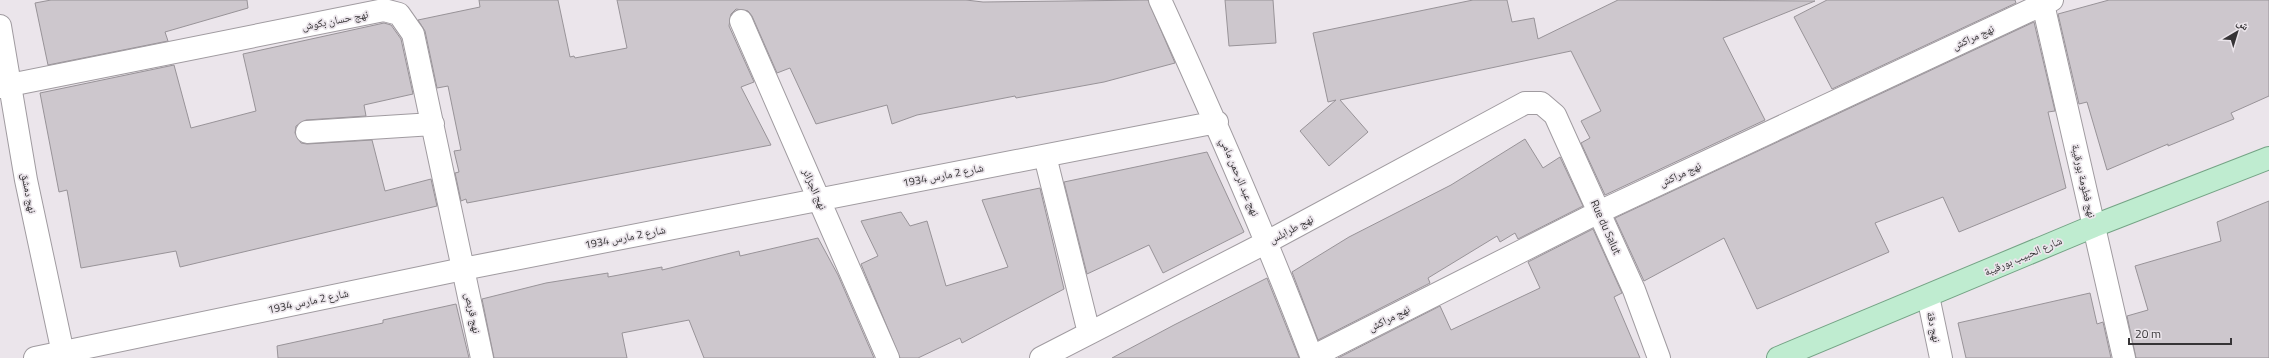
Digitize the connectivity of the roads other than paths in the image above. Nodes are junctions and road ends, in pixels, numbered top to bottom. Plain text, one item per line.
1 (1160, 0) edge
2 (2048, 2) edge
3 (741, 21) dead end
4 (0, 26) edge
5 (6, 86) edge
6 (1541, 103) joint
7 (1217, 122) junction
8 (433, 124) junction
9 (307, 132) dead end
10 (1044, 156) junction
11 (2269, 158) edge
12 (819, 200) junction
13 (1599, 212) junction
14 (2094, 226) junction
15 (1268, 242) junction
16 (463, 268) junction
17 (1928, 296) junction
18 (1090, 333) junction
19 (64, 356) edge
20 (1312, 357) edge
21 (35, 358) edge
22 (482, 358) edge
23 (888, 358) edge
24 (1041, 358) edge
25 (1659, 358) edge
26 (1778, 358) edge
27 (1941, 358) edge
28 (2124, 358) edge

1 - 7 street, نهج عبد الرحمن مامي
2 - 13 street, نهج مراكش
2 - 14 street, نهج فطومة بورقيبة
3 - 12 street, نهج الجزائر
4 - 5 street, نهج دمشق
5 - 8 street, نهج حسان بكوش
5 - 19 street, نهج دمشق
6 - 13 street, Rue du Salut
6 - 15 street, نهج طرابلس
7 - 10 street, شارع 2 مارس 1934
7 - 15 street, نهج عبد الرحمن مامي
8 - 9 street
8 - 16 street, نهج حسان بكوش
10 - 12 street, شارع 2 مارس 1934
10 - 18 street
11 - 14 main road, شارع الحبيب بورقيبة
12 - 16 street, شارع 2 مارس 1934
12 - 23 street, نهج الجزائر
13 - 20 street, نهج مراكش
13 - 25 street, Rue du Salut
14 - 17 main road, شارع الحبيب بورقيبة
14 - 28 street, نهج فطومة بورقيبة
15 - 18 street, نهج طرابلس
15 - 20 street, نهج عبد الرحمن مامي
16 - 19 street, شارع 2 مارس 1934
16 - 22 street, نهج قربص
17 - 26 main road, شارع الحبيب بورقيبة
17 - 27 street, نهج دقة
18 - 24 street, نهج طرابلس
19 - 21 street, شارع 2 مارس 1934

